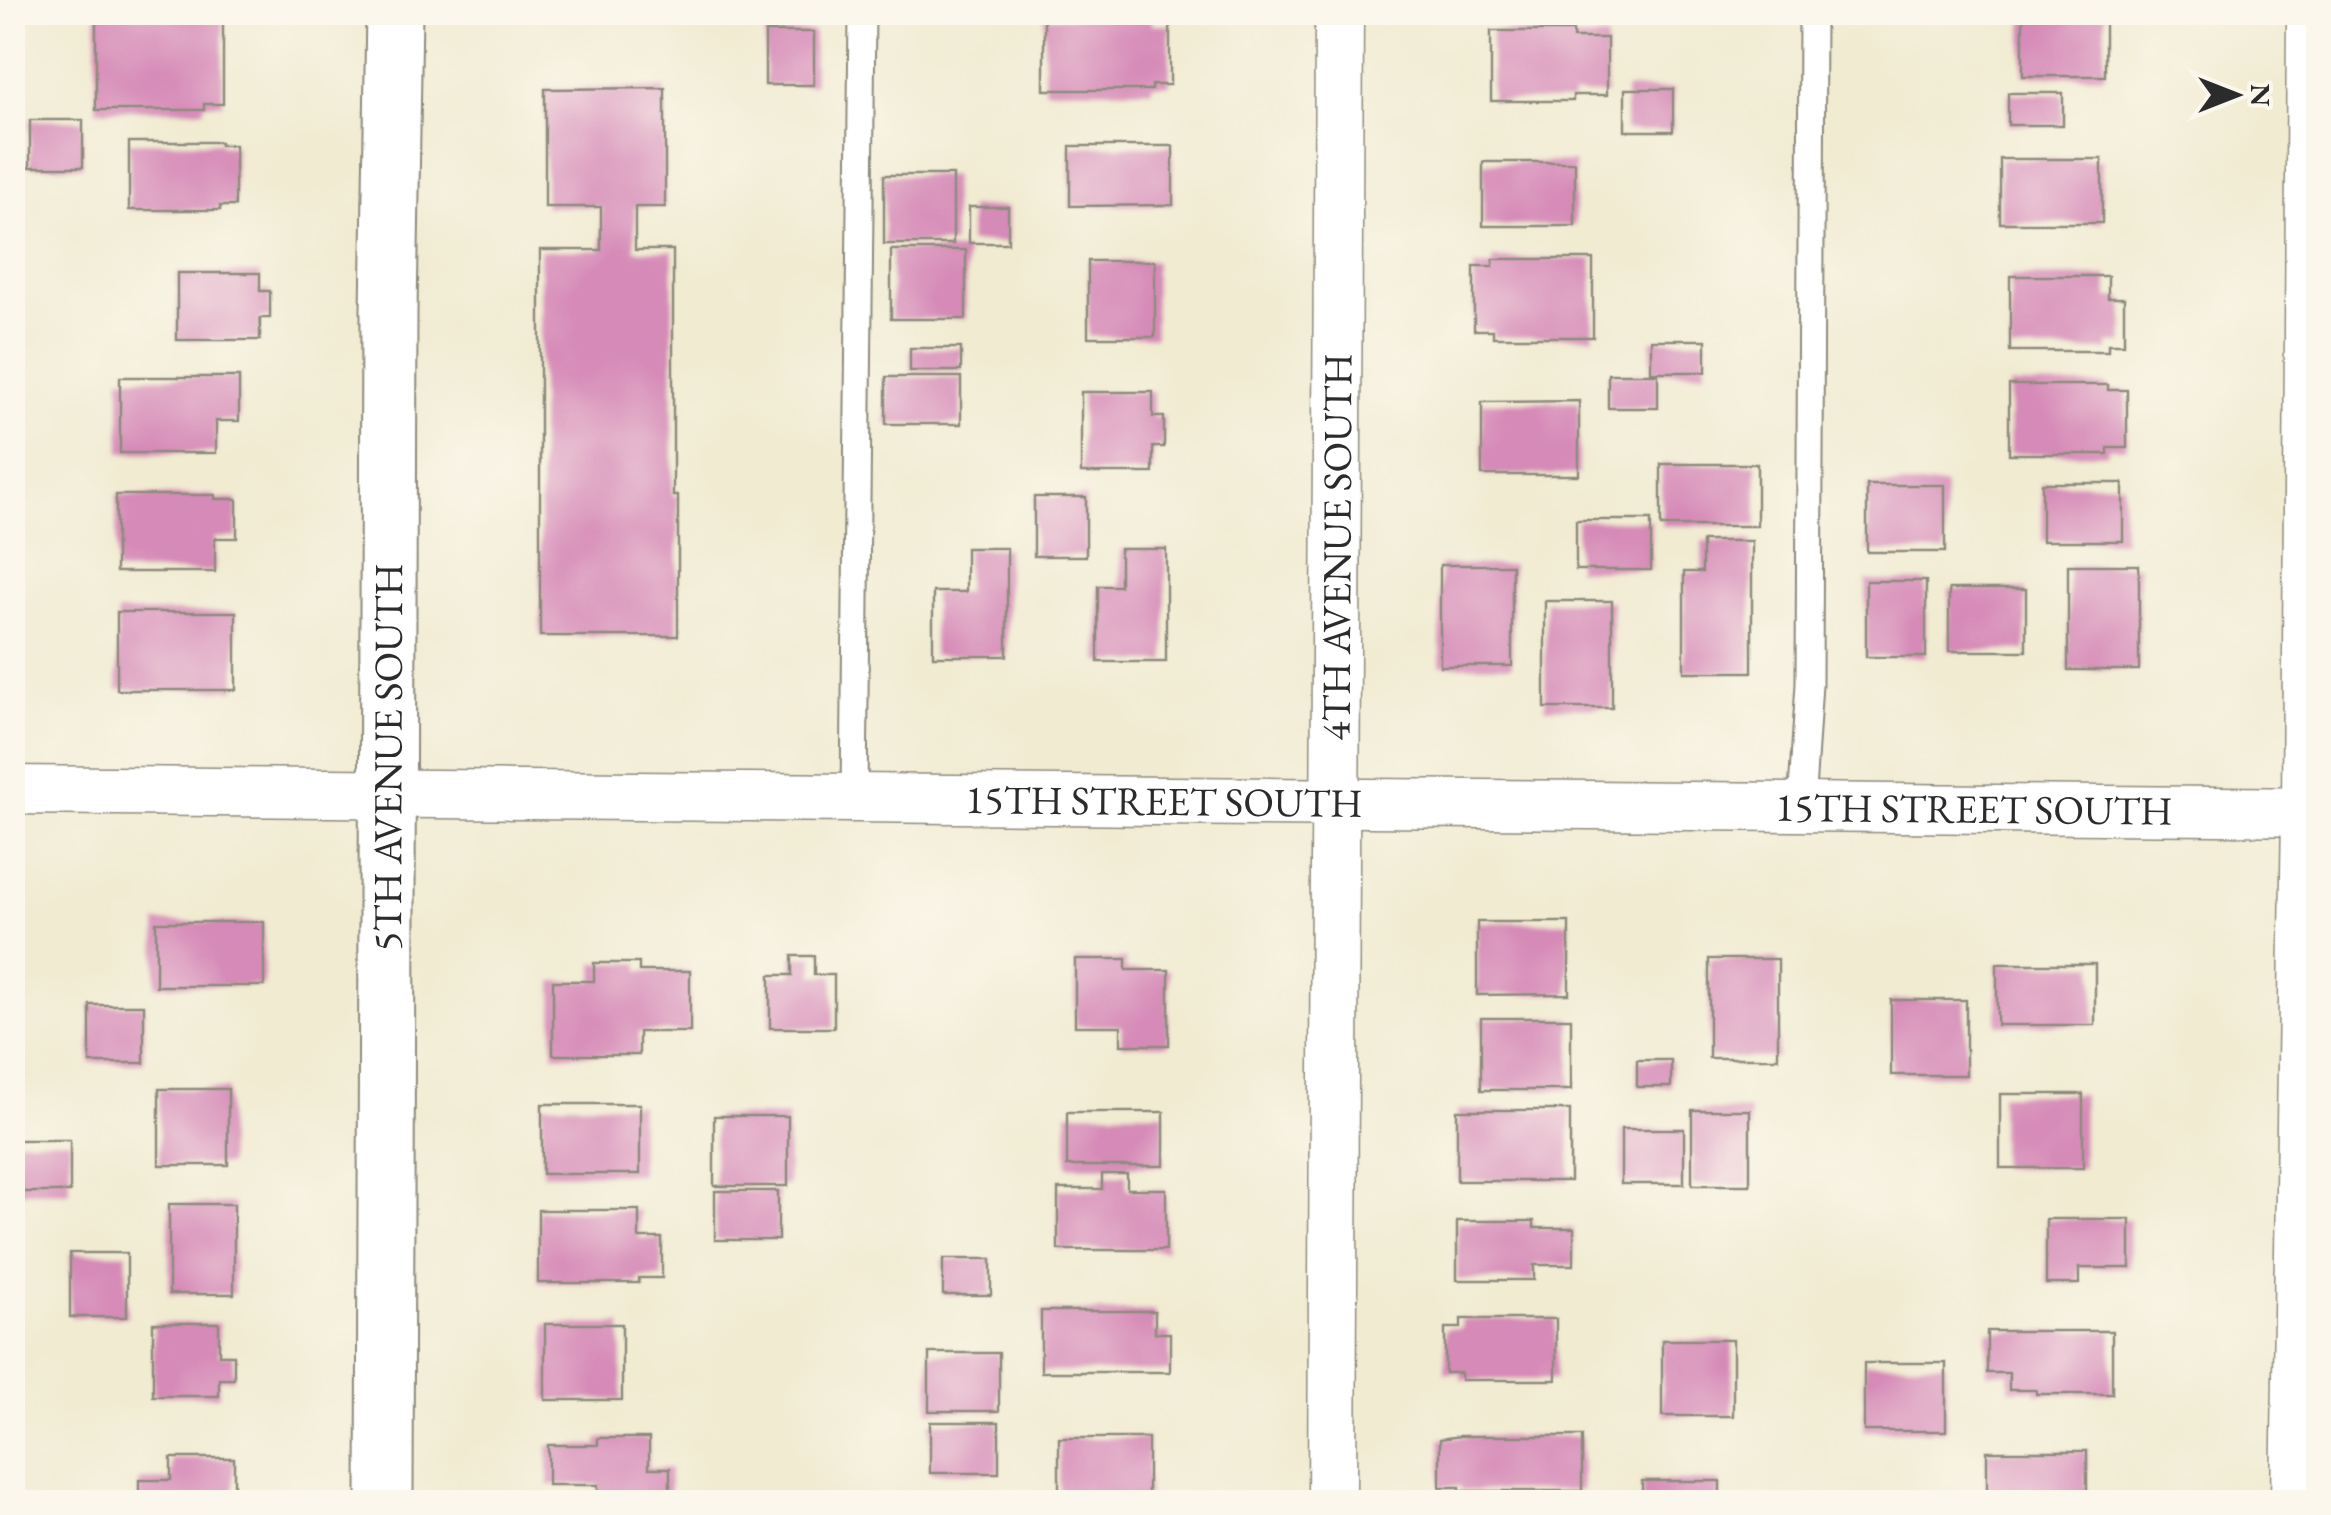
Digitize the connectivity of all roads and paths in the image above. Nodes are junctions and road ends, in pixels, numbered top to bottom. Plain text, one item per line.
1 (394, 12) edge
2 (862, 12) edge
3 (1338, 12) edge
4 (1812, 12) edge
5 (2311, 12) edge
6 (12, 790) edge
7 (389, 794) junction
8 (854, 797) junction
9 (1334, 802) junction
10 (1801, 807) junction
11 (2312, 812) edge
12 (385, 1502) edge
13 (1332, 1502) edge
14 (2295, 1502) edge

1 - 7 street, 5TH AVENUE SOUTH
2 - 8 lane
3 - 9 street, 4TH AVENUE SOUTH
4 - 10 lane
5 - 11 street
6 - 7 street, 15TH STREET SOUTH
7 - 8 street, 15TH STREET SOUTH
7 - 12 street, 5TH AVENUE SOUTH
8 - 9 street, 15TH STREET SOUTH
9 - 10 street, 15TH STREET SOUTH
9 - 13 street, 4TH AVENUE SOUTH
10 - 11 street, 15TH STREET SOUTH
11 - 14 street

